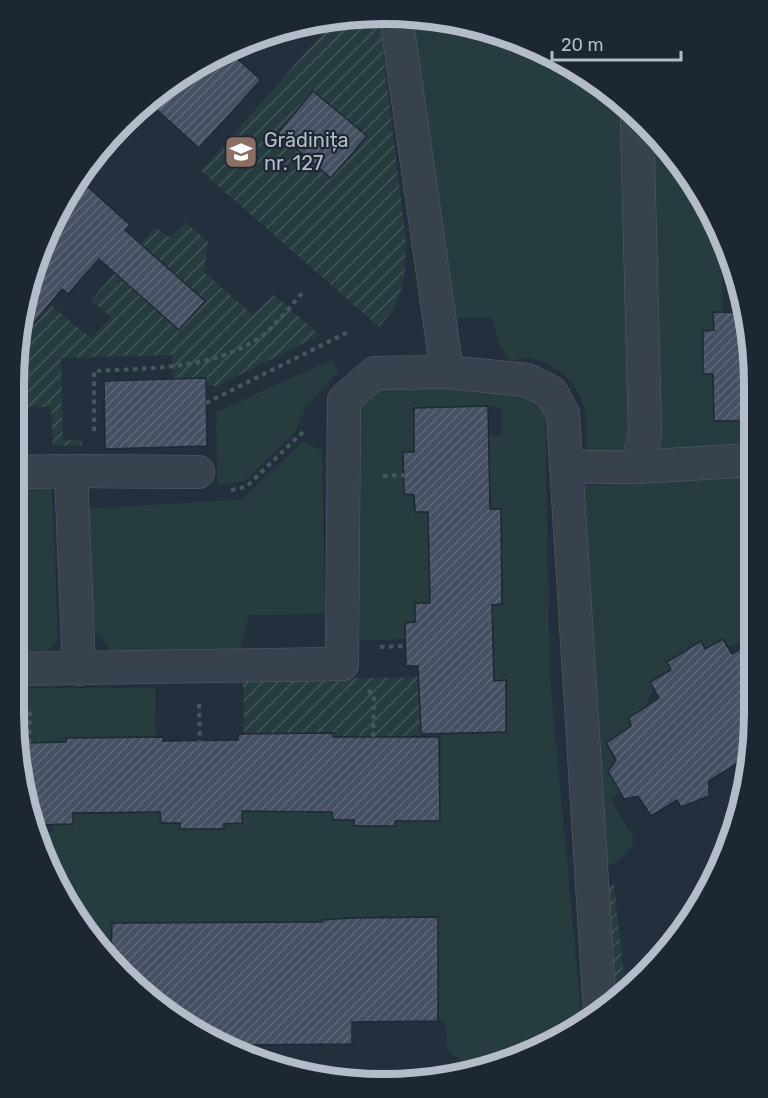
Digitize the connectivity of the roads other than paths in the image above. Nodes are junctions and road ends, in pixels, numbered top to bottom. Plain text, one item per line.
1 (397, 25) edge
2 (637, 127) edge
3 (447, 372) junction
4 (744, 460) edge
5 (566, 467) junction
6 (637, 467) junction
7 (83, 471) junction
8 (24, 472) edge
9 (198, 472) road end
10 (24, 669) edge
11 (79, 669) junction
12 (599, 1002) edge

1 - 3 lane
2 - 6 lane
3 - 5 lane
3 - 11 lane
4 - 6 lane
5 - 6 lane
5 - 12 lane
7 - 8 lane
7 - 9 lane
7 - 11 lane
10 - 11 lane

